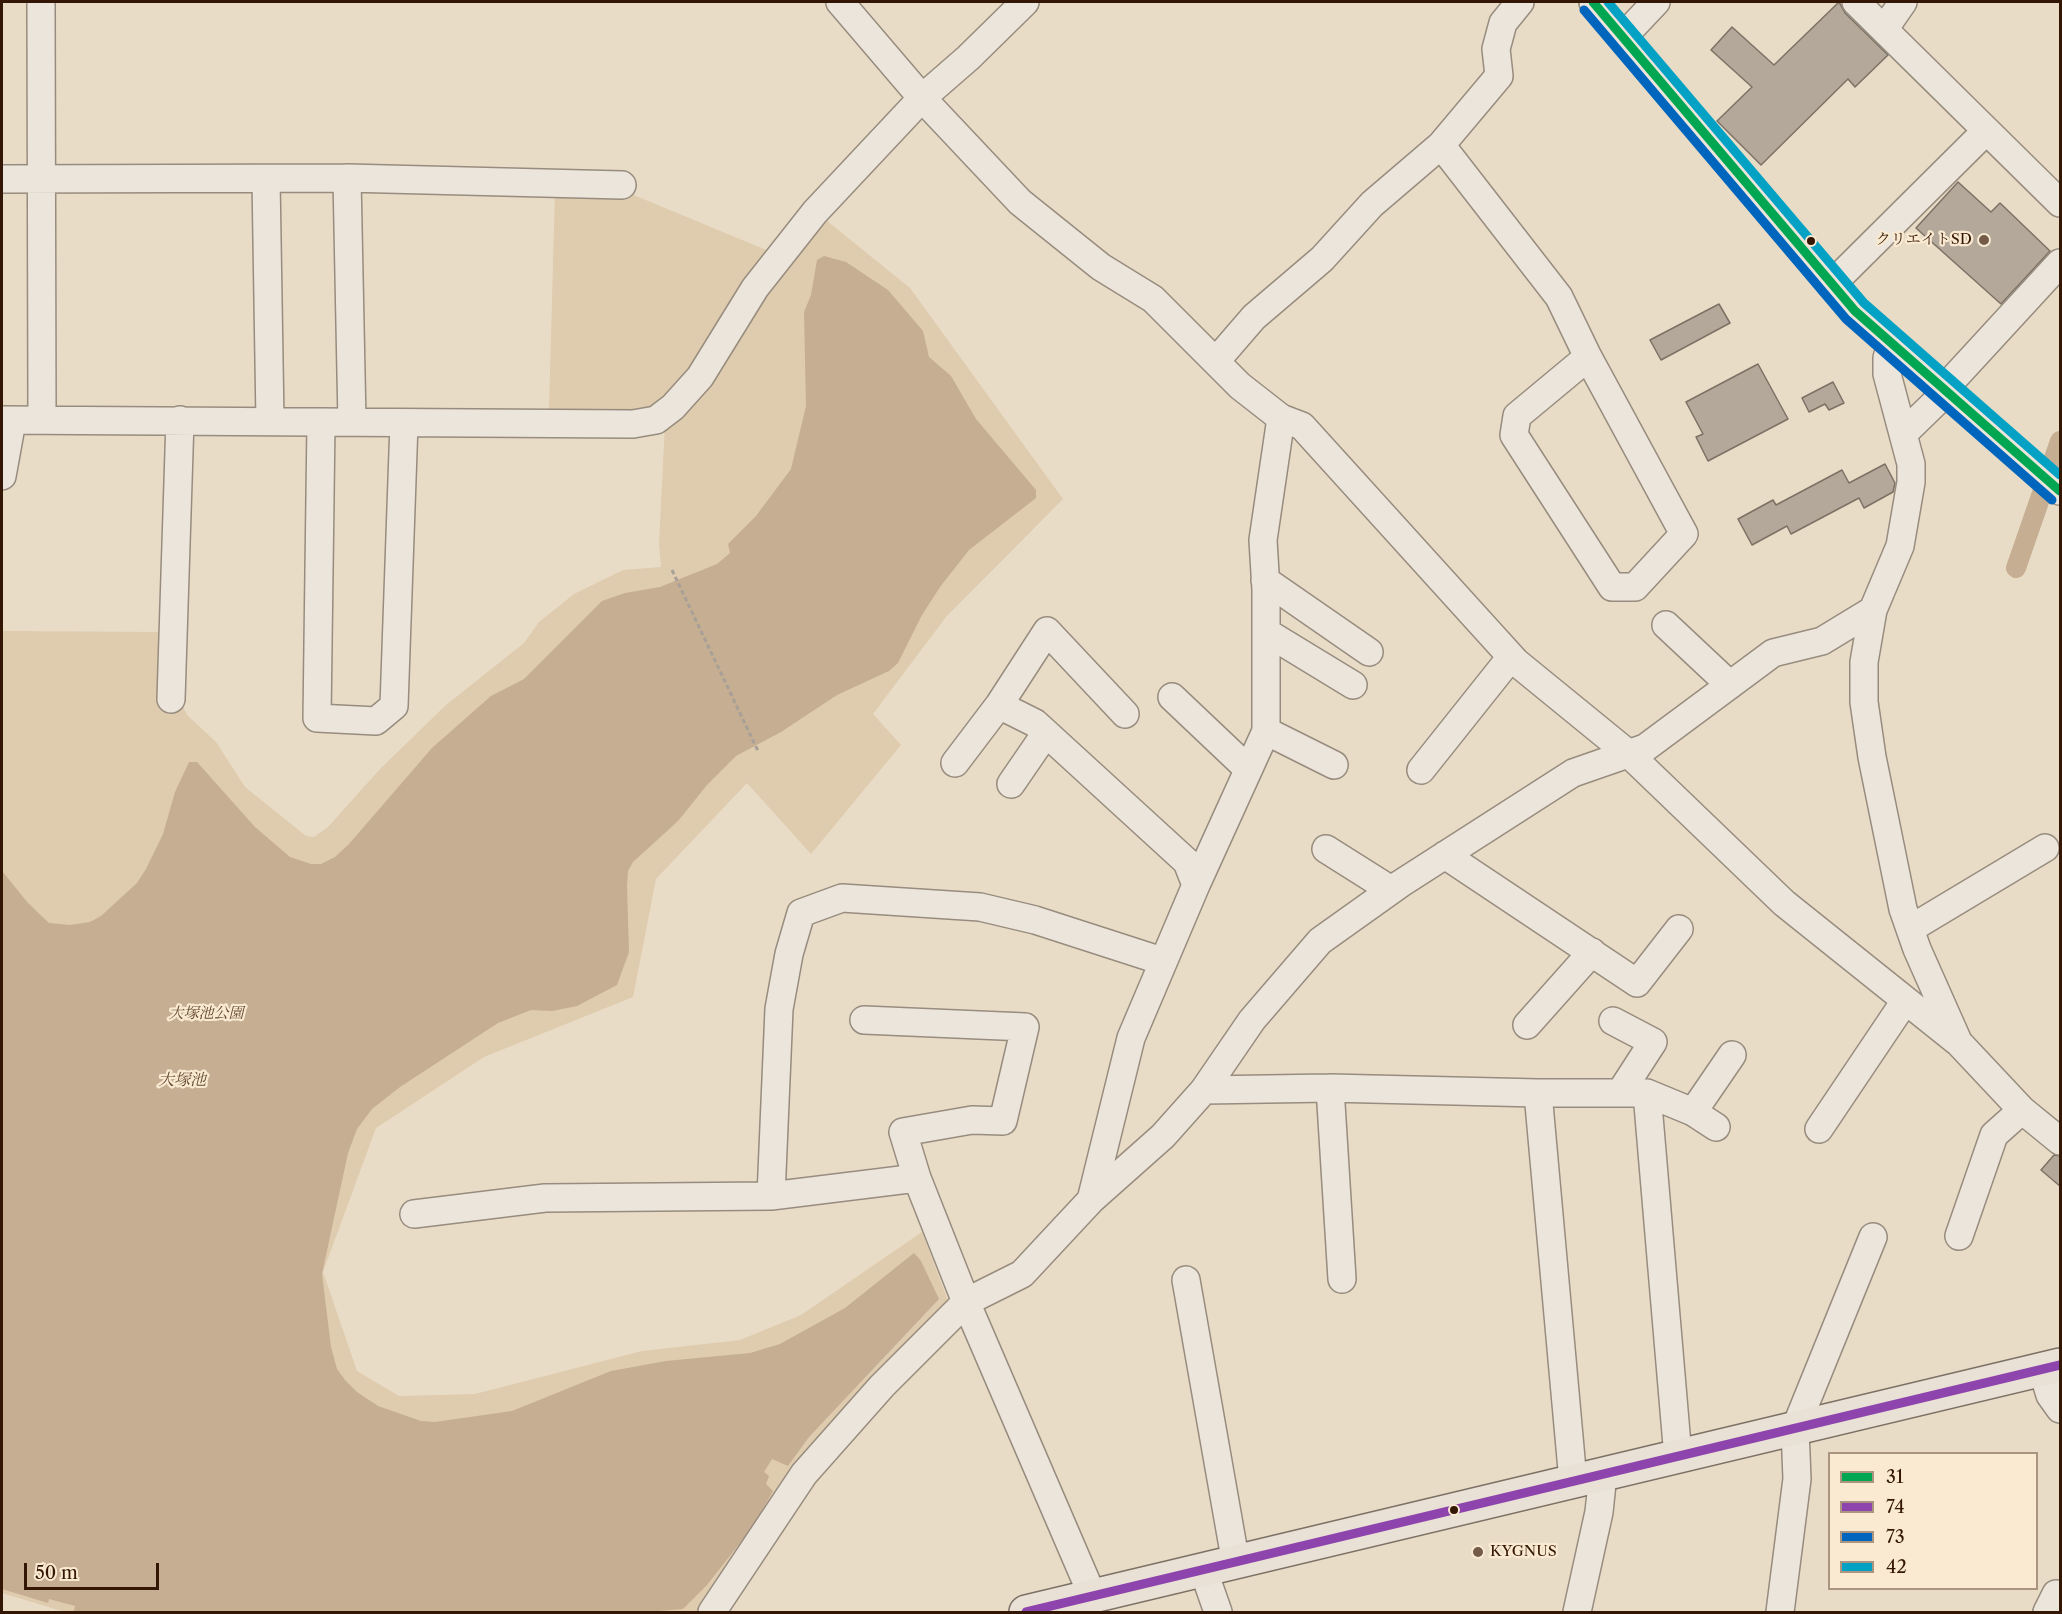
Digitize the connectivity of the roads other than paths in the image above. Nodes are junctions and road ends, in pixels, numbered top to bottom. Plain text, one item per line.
1 (41, 2) edge
2 (840, 2) edge
3 (1025, 2) edge
4 (1520, 2) edge
5 (1593, 2) edge
6 (1656, 2) edge
7 (1856, 2) edge
8 (1903, 2) edge
9 (1885, 28) junction
10 (1622, 38) junction
11 (922, 98) junction
12 (1986, 131) junction
13 (1441, 145) junction
14 (347, 178) junction
15 (2, 179) edge
16 (39, 179) junction
17 (266, 179) junction
18 (622, 185) dead end
19 (2061, 203) edge
20 (2061, 263) edge
21 (1831, 285) junction
22 (1891, 344) junction
23 (1588, 357) junction
24 (1216, 361) junction
25 (1944, 389) junction
26 (1281, 418) junction
27 (42, 419) junction
28 (180, 420) junction
29 (7, 421) edge
30 (270, 421) junction
31 (352, 422) junction
32 (321, 423) junction
33 (404, 423) junction
34 (1903, 434) junction
35 (2, 476) edge
36 (2054, 486) edge
37 (1266, 579) junction
38 (1873, 609) junction
39 (1666, 625) dead end
40 (1266, 632) junction
41 (1368, 652) dead end
42 (1511, 657) junction
43 (1353, 685) dead end
44 (1730, 685) junction
45 (1172, 698) dead end
46 (171, 699) dead end
47 (999, 705) junction
48 (1125, 714) dead end
49 (1266, 731) junction
50 (1046, 733) junction
51 (1630, 755) junction
52 (955, 763) dead end
53 (1334, 765) dead end
54 (1248, 769) junction
55 (1421, 770) dead end
56 (1011, 784) dead end
57 (2045, 848) dead end
58 (1326, 849) dead end
59 (1445, 855) junction
60 (1196, 885) junction
61 (1391, 890) junction
62 (1679, 929) dead end
63 (1910, 929) junction
64 (1592, 952) junction
65 (1162, 961) junction
66 (1905, 1001) junction
67 (864, 1020) dead end
68 (1613, 1021) dead end
69 (1527, 1025) dead end
70 (1959, 1043) junction
71 (1732, 1055) dead end
72 (1330, 1088) junction
73 (1204, 1090) junction
74 (1538, 1093) junction
75 (1620, 1093) junction
76 (1647, 1093) junction
77 (2022, 1110) junction
78 (1693, 1112) junction
79 (1716, 1127) dead end
80 (1819, 1129) dead end
81 (2061, 1141) edge
82 (917, 1178) junction
83 (771, 1196) junction
84 (1091, 1200) junction
85 (414, 1214) dead end
86 (1959, 1236) dead end
87 (1873, 1237) dead end
88 (1342, 1279) dead end
89 (1186, 1280) dead end
90 (966, 1302) junction
91 (2051, 1367) edge
92 (2061, 1409) edge
93 (1795, 1428) junction
94 (1678, 1457) junction
95 (1588, 1478) junction
96 (1236, 1564) junction
97 (1204, 1572) junction
98 (1093, 1597) junction
99 (1036, 1611) edge
100 (712, 1612) edge
101 (1218, 1612) edge
102 (1577, 1612) edge
103 (1780, 1612) edge

1 - 16 street
2 - 11 street
3 - 11 street
4 - 13 street
5 - 10 street
6 - 10 street
7 - 9 street
8 - 9 street
9 - 12 street
10 - 21 street
11 - 24 street
11 - 33 street
12 - 19 street
12 - 21 street
13 - 23 street
13 - 24 street
14 - 17 street
14 - 18 street
14 - 31 street
15 - 16 street
16 - 17 street
16 - 27 street
17 - 30 street
20 - 25 street
21 - 22 street
22 - 25 street
22 - 34 street
23 - 23 street
24 - 26 street
25 - 34 street
25 - 36 street
26 - 37 street
26 - 42 street
27 - 28 street
27 - 29 street
28 - 30 street
28 - 46 street
29 - 35 street
30 - 32 street
31 - 32 street
31 - 33 street
32 - 33 street
34 - 38 street
37 - 40 street
37 - 41 street
38 - 44 street
38 - 63 street
39 - 44 street
40 - 43 street
40 - 49 street
42 - 51 street
42 - 55 street
44 - 51 street
45 - 54 street
47 - 48 street
47 - 50 street
47 - 52 street
49 - 53 street
49 - 54 street
50 - 56 street
50 - 60 street
51 - 59 street
51 - 66 street
54 - 60 street
57 - 63 street
58 - 61 street
59 - 61 street
59 - 64 street
60 - 65 street
61 - 73 street
62 - 64 street
63 - 70 street
64 - 69 street
65 - 83 street
65 - 84 street
66 - 70 street
66 - 80 street
67 - 82 street
68 - 75 street
70 - 77 street
71 - 78 street
72 - 73 street
72 - 74 street
72 - 88 street
73 - 84 street
74 - 75 street
74 - 95 street
75 - 76 street
76 - 78 street
76 - 94 street
77 - 81 street
77 - 86 street
78 - 79 street
82 - 83 street
82 - 90 street
83 - 85 street
84 - 90 street
87 - 93 street
89 - 96 street
90 - 98 street
90 - 100 street
91 - 92 street
91 - 93 highway
93 - 94 highway
93 - 103 street
94 - 95 highway
95 - 96 highway
95 - 102 street
96 - 97 highway
97 - 98 highway
97 - 101 street
98 - 99 highway

